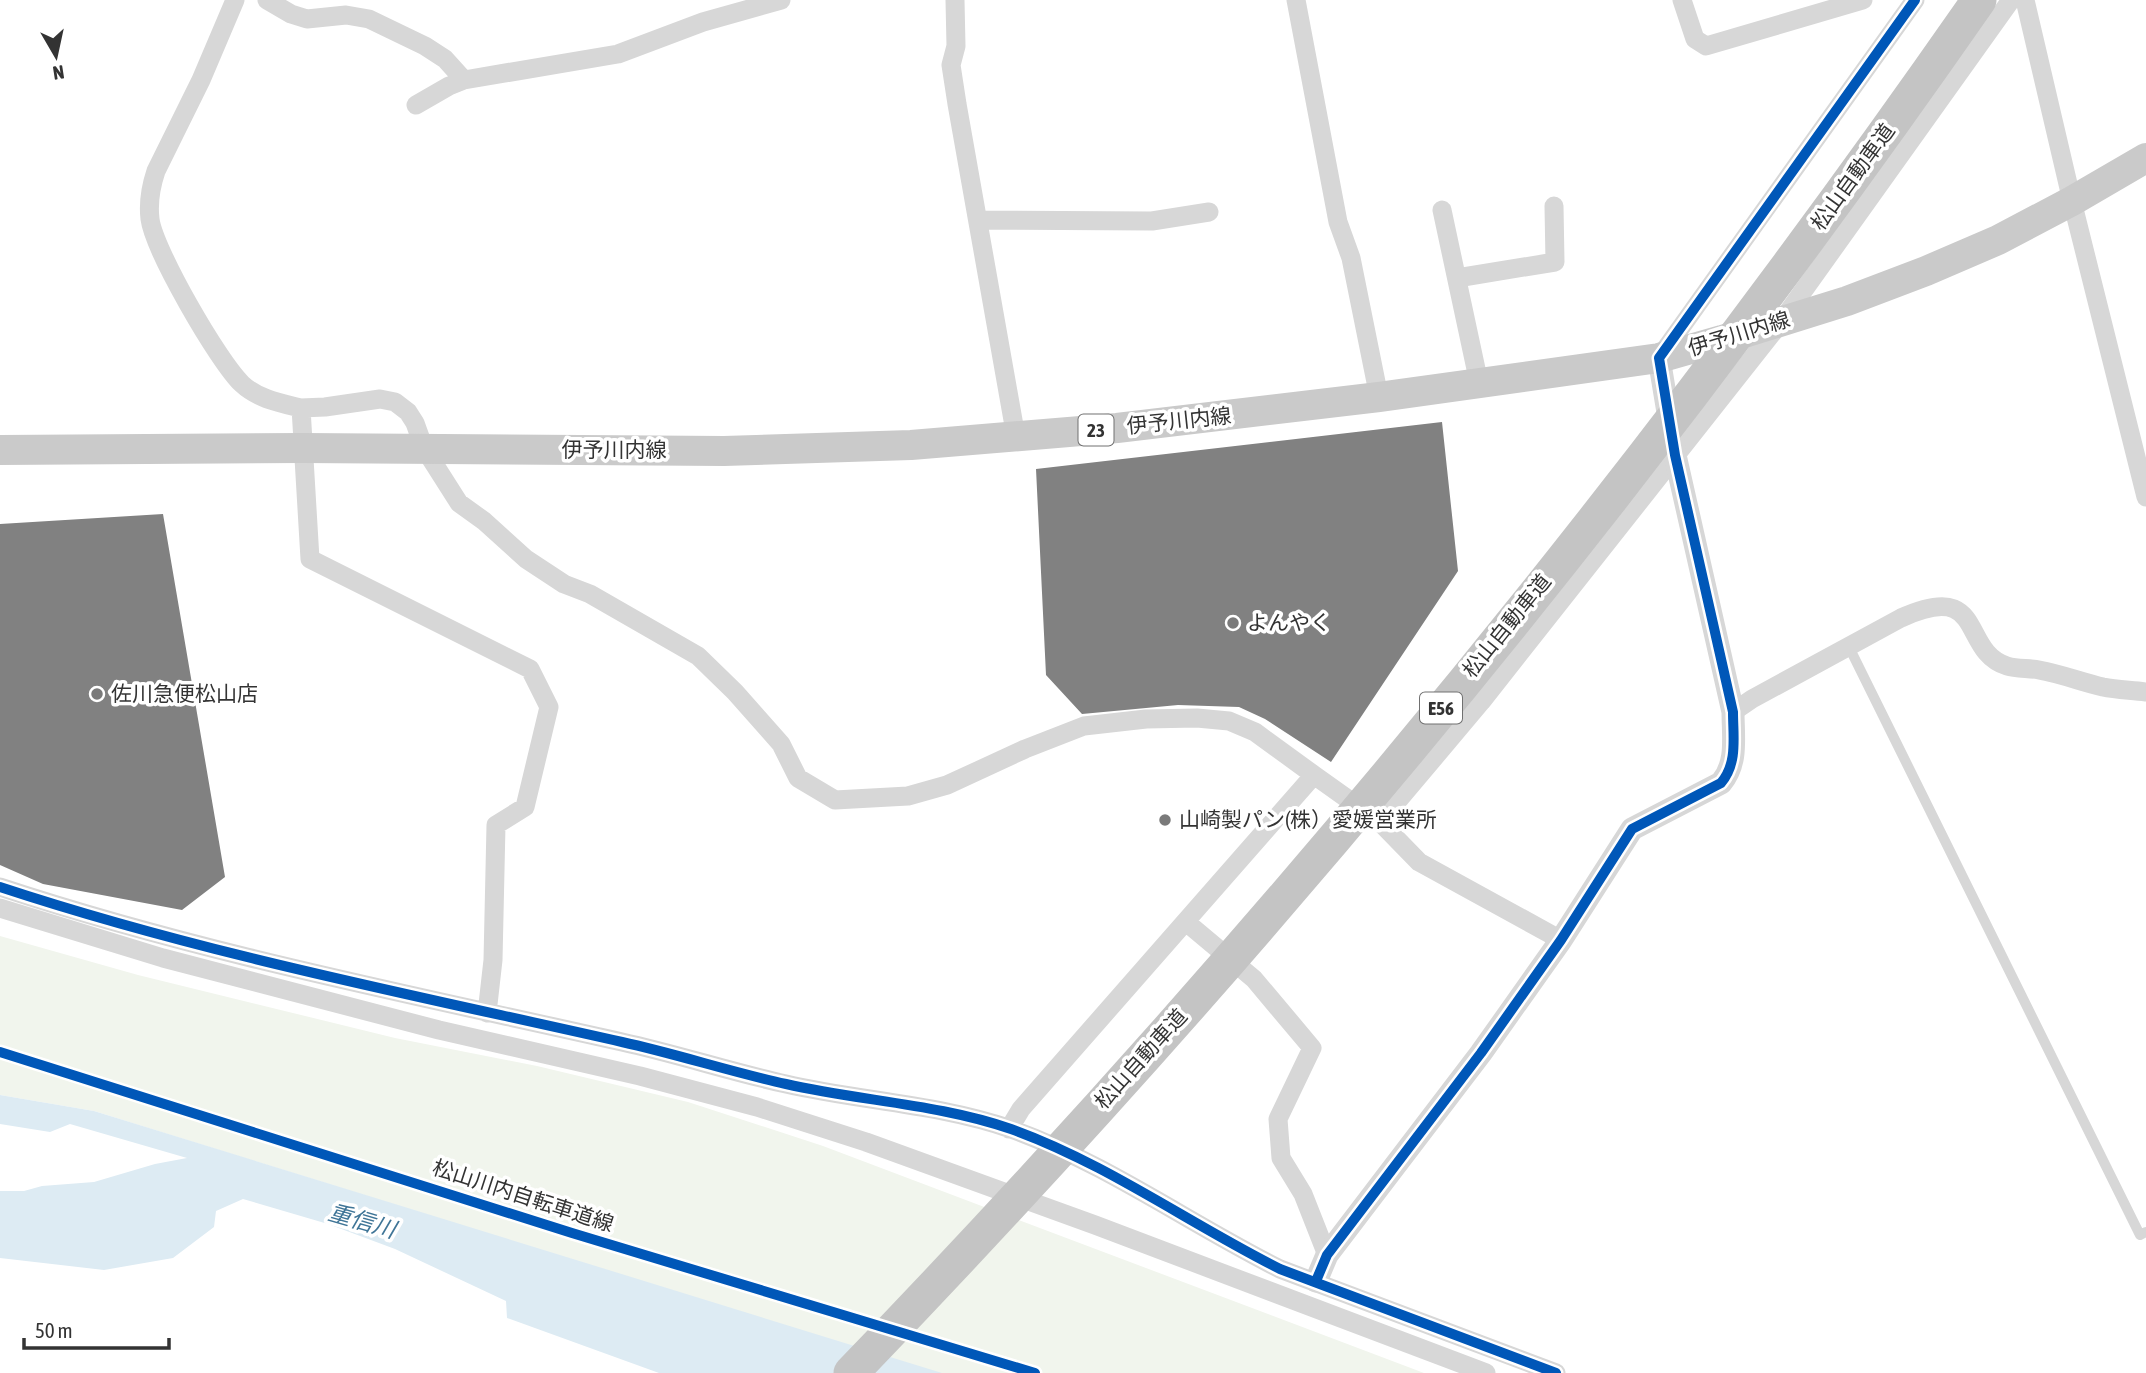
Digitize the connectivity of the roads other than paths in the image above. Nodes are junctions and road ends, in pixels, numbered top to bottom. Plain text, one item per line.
1 (235, 0) edge
2 (267, 0) edge
3 (780, 0) edge
4 (955, 0) edge
5 (1296, 0) edge
6 (1682, 0) edge
7 (1863, 0) edge
8 (1916, 0) edge
9 (1979, 0) edge
10 (2011, 0) edge
11 (2025, 0) edge
12 (464, 80) junction
13 (416, 105) dead end
14 (2146, 158) edge
15 (2072, 201) junction
16 (1554, 206) dead end
17 (1442, 210) dead end
18 (1209, 212) dead end
19 (978, 220) junction
20 (1457, 278) junction
21 (1781, 322) junction
22 (1658, 358) junction
23 (1479, 383) junction
24 (1379, 397) junction
25 (301, 408) junction
26 (1016, 437) junction
27 (303, 448) junction
28 (424, 448) junction
29 (0, 450) edge
30 (1675, 455) junction
31 (2146, 497) edge
32 (1849, 647) junction
33 (2146, 692) edge
34 (1733, 712) junction
35 (1314, 775) junction
36 (1380, 822) junction
37 (0, 887) edge
38 (0, 908) edge
39 (1186, 922) junction
40 (1561, 940) junction
41 (487, 1013) junction
42 (1009, 1129) junction
43 (2146, 1232) edge
44 (1327, 1255) junction
45 (1316, 1281) junction
46 (851, 1373) edge
47 (1486, 1373) edge
48 (1556, 1373) edge

1 - 25 street
2 - 12 street
3 - 12 street
4 - 19 street
5 - 24 street
6 - 7 street
8 - 22 street
9 - 46 highway, 松山自動車道 / E56, bridge
10 - 21 street
11 - 15 street
12 - 13 street
14 - 15 main road, 伊予川内線 / 23
15 - 21 main road, 伊予川内線 / 23
15 - 31 street
16 - 20 street
17 - 20 street
18 - 19 street
19 - 26 street
20 - 23 street
21 - 22 main road, 伊予川内線 / 23
21 - 30 street
22 - 23 main road, 伊予川内線 / 23
22 - 30 street
23 - 24 main road, 伊予川内線 / 23
24 - 26 main road, 伊予川内線 / 23
25 - 27 street
25 - 28 street
26 - 28 main road, 伊予川内線 / 23
27 - 28 main road, 伊予川内線 / 23
27 - 29 main road, 伊予川内線 / 23
27 - 41 street
28 - 35 street
30 - 34 street
30 - 36 street
32 - 33 street
32 - 34 street
32 - 43 lane
34 - 40 street
35 - 36 street
35 - 39 street
36 - 40 street
37 - 41 street
38 - 47 street
39 - 42 street
39 - 44 street
40 - 44 street
41 - 42 street
42 - 45 street
44 - 45 street
45 - 48 street

